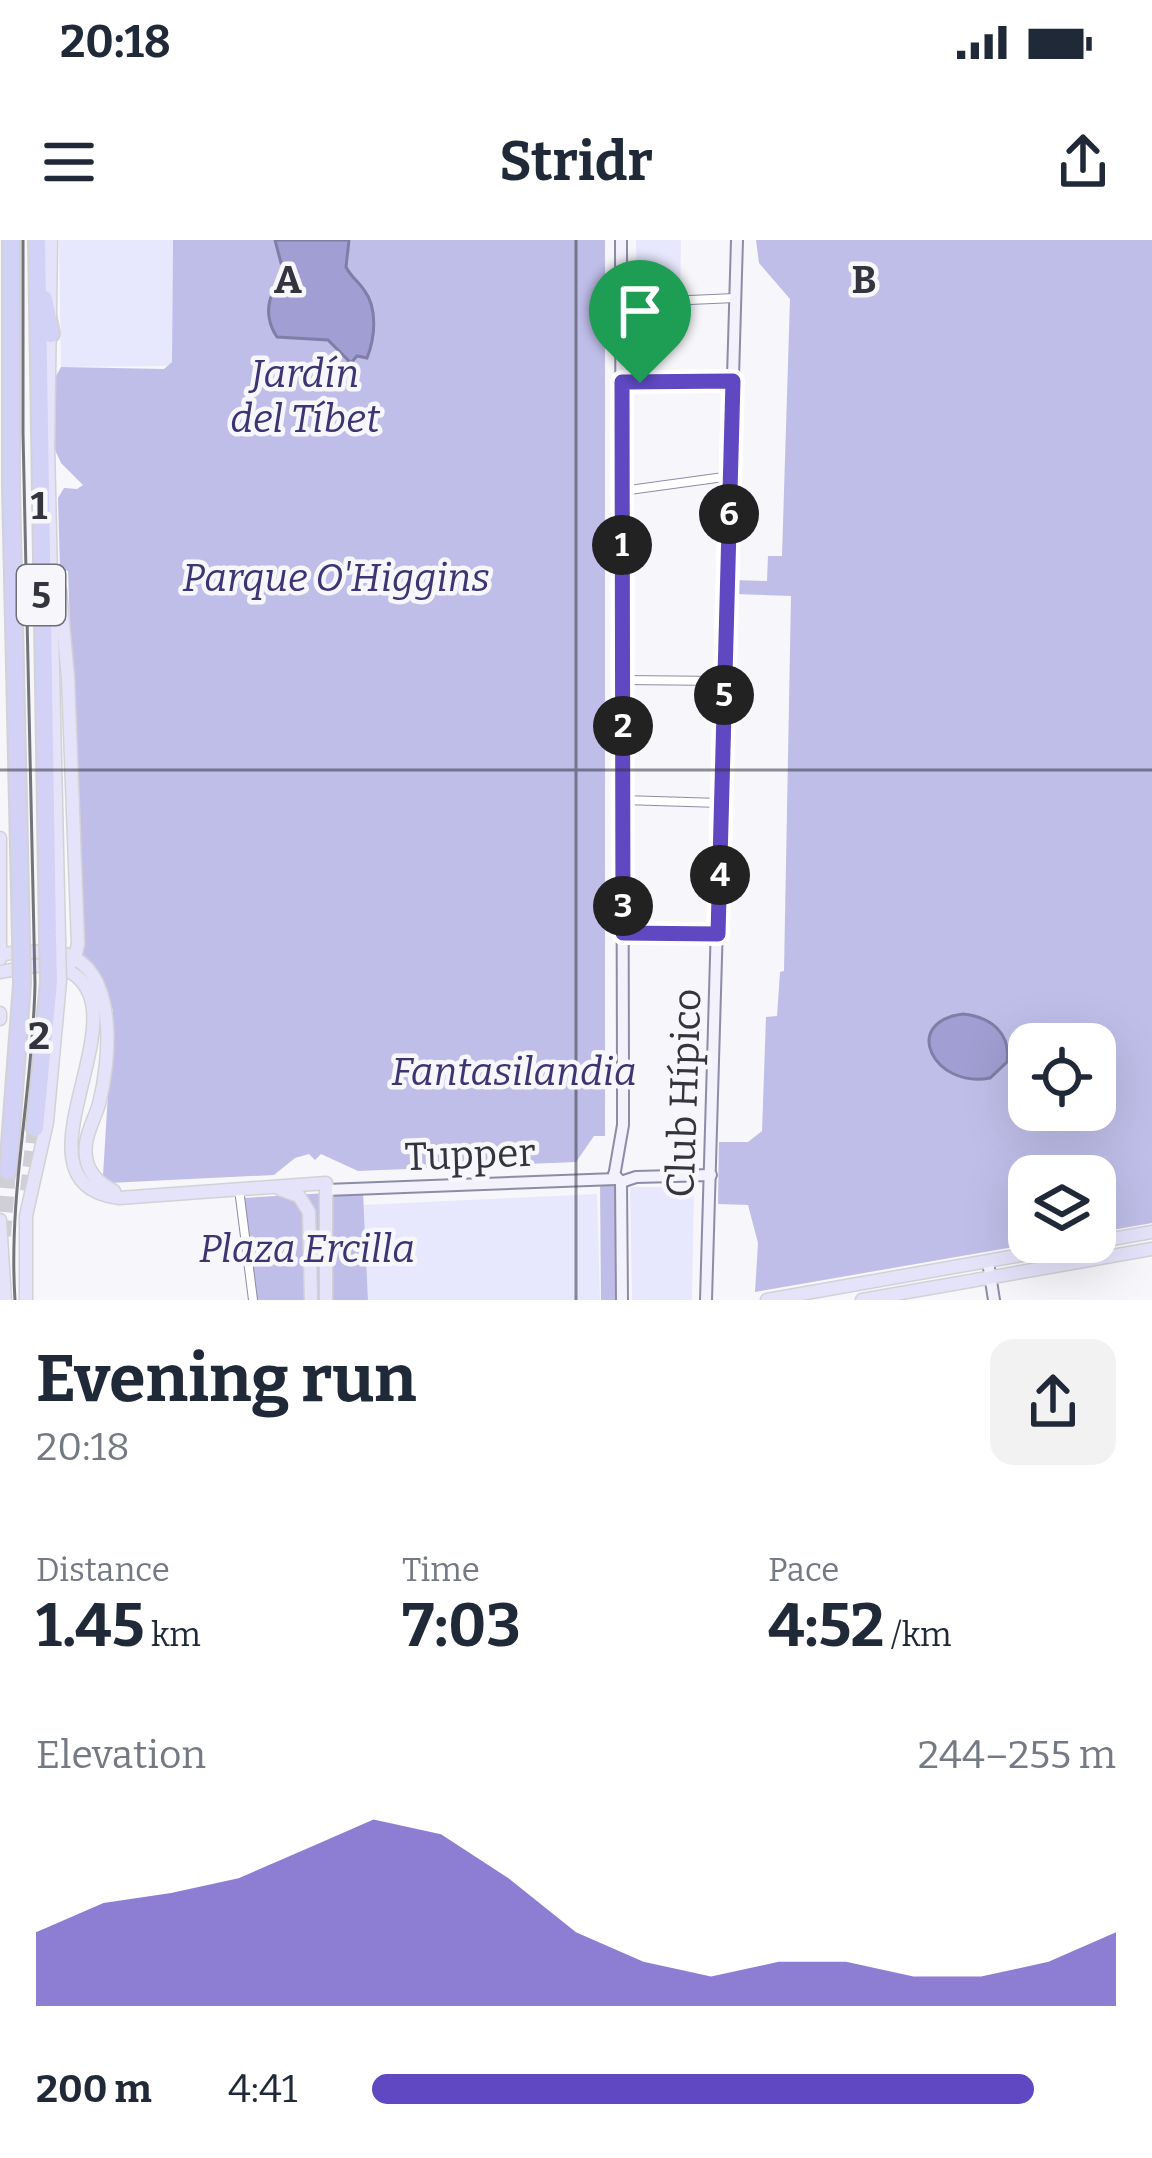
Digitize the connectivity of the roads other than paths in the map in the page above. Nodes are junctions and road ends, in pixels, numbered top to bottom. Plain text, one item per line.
1 (622, 240) edge
2 (737, 240) edge
3 (11, 241) edge
4 (42, 244) edge
5 (735, 298) junction
6 (622, 303) junction
7 (51, 334) joint
8 (0, 360) edge
9 (733, 381) junction
10 (622, 382) junction
11 (730, 476) junction
12 (622, 491) junction
13 (51, 543) junction
14 (622, 680) junction
15 (724, 681) junction
16 (623, 800) junction
17 (722, 803) junction
18 (0, 838) edge
19 (623, 933) junction
20 (718, 934) junction
21 (53, 938) junction
22 (0, 954) edge
23 (75, 959) junction
24 (0, 972) edge
25 (56, 977) junction
26 (34, 1128) tunnel mouth
27 (8, 1171) dead end
28 (711, 1172) junction
29 (622, 1174) junction
30 (326, 1186) junction
31 (273, 1187) junction
32 (239, 1189) junction
33 (133, 1195) junction
34 (0, 1220) edge
35 (1150, 1233) edge
36 (1152, 1249) edge
37 (988, 1262) junction
38 (990, 1278) junction
39 (830, 1294) edge
40 (5, 1300) edge
41 (26, 1300) edge
42 (253, 1300) edge
43 (311, 1300) edge
44 (326, 1300) edge
45 (622, 1300) edge
46 (706, 1300) edge
47 (767, 1300) edge
48 (862, 1300) edge
49 (994, 1300) edge

1 - 6 main road
2 - 5 main road, Club Hípico
3 - 8 highway
3 - 27 highway, 5, bridge
4 - 7 highway
4 - 21 highway, 5
5 - 6 street
5 - 9 main road, Club Hípico
6 - 10 main road
7 - 13 main road
9 - 10 street
9 - 11 main road, Club Hípico
10 - 12 main road
11 - 12 street
11 - 15 main road, Club Hípico
12 - 14 main road
13 - 21 main road
13 - 23 main road
14 - 15 street
14 - 16 main road
15 - 17 main road, Club Hípico
16 - 17 street
16 - 19 main road
17 - 20 main road, Club Hípico
18 - 22 main road
19 - 20 street
19 - 29 main road
20 - 28 main road, Club Hípico
21 - 25 highway, 5, bridge
22 - 23 main road
22 - 24 main road
23 - 25 main road
23 - 33 main road
24 - 25 main road
25 - 26 highway, 5
25 - 33 main road
25 - 41 main road
28 - 29 main road, Tupper
28 - 46 main road, Club Hípico
29 - 30 main road, Tupper
29 - 45 main road
30 - 31 main road
30 - 44 main road
31 - 32 main road
31 - 43 main road
32 - 33 main road
32 - 42 street
34 - 40 main road
35 - 36 main road
35 - 37 main road
36 - 38 main road
37 - 38 main road
37 - 39 main road
38 - 48 main road
38 - 49 main road
39 - 47 main road

